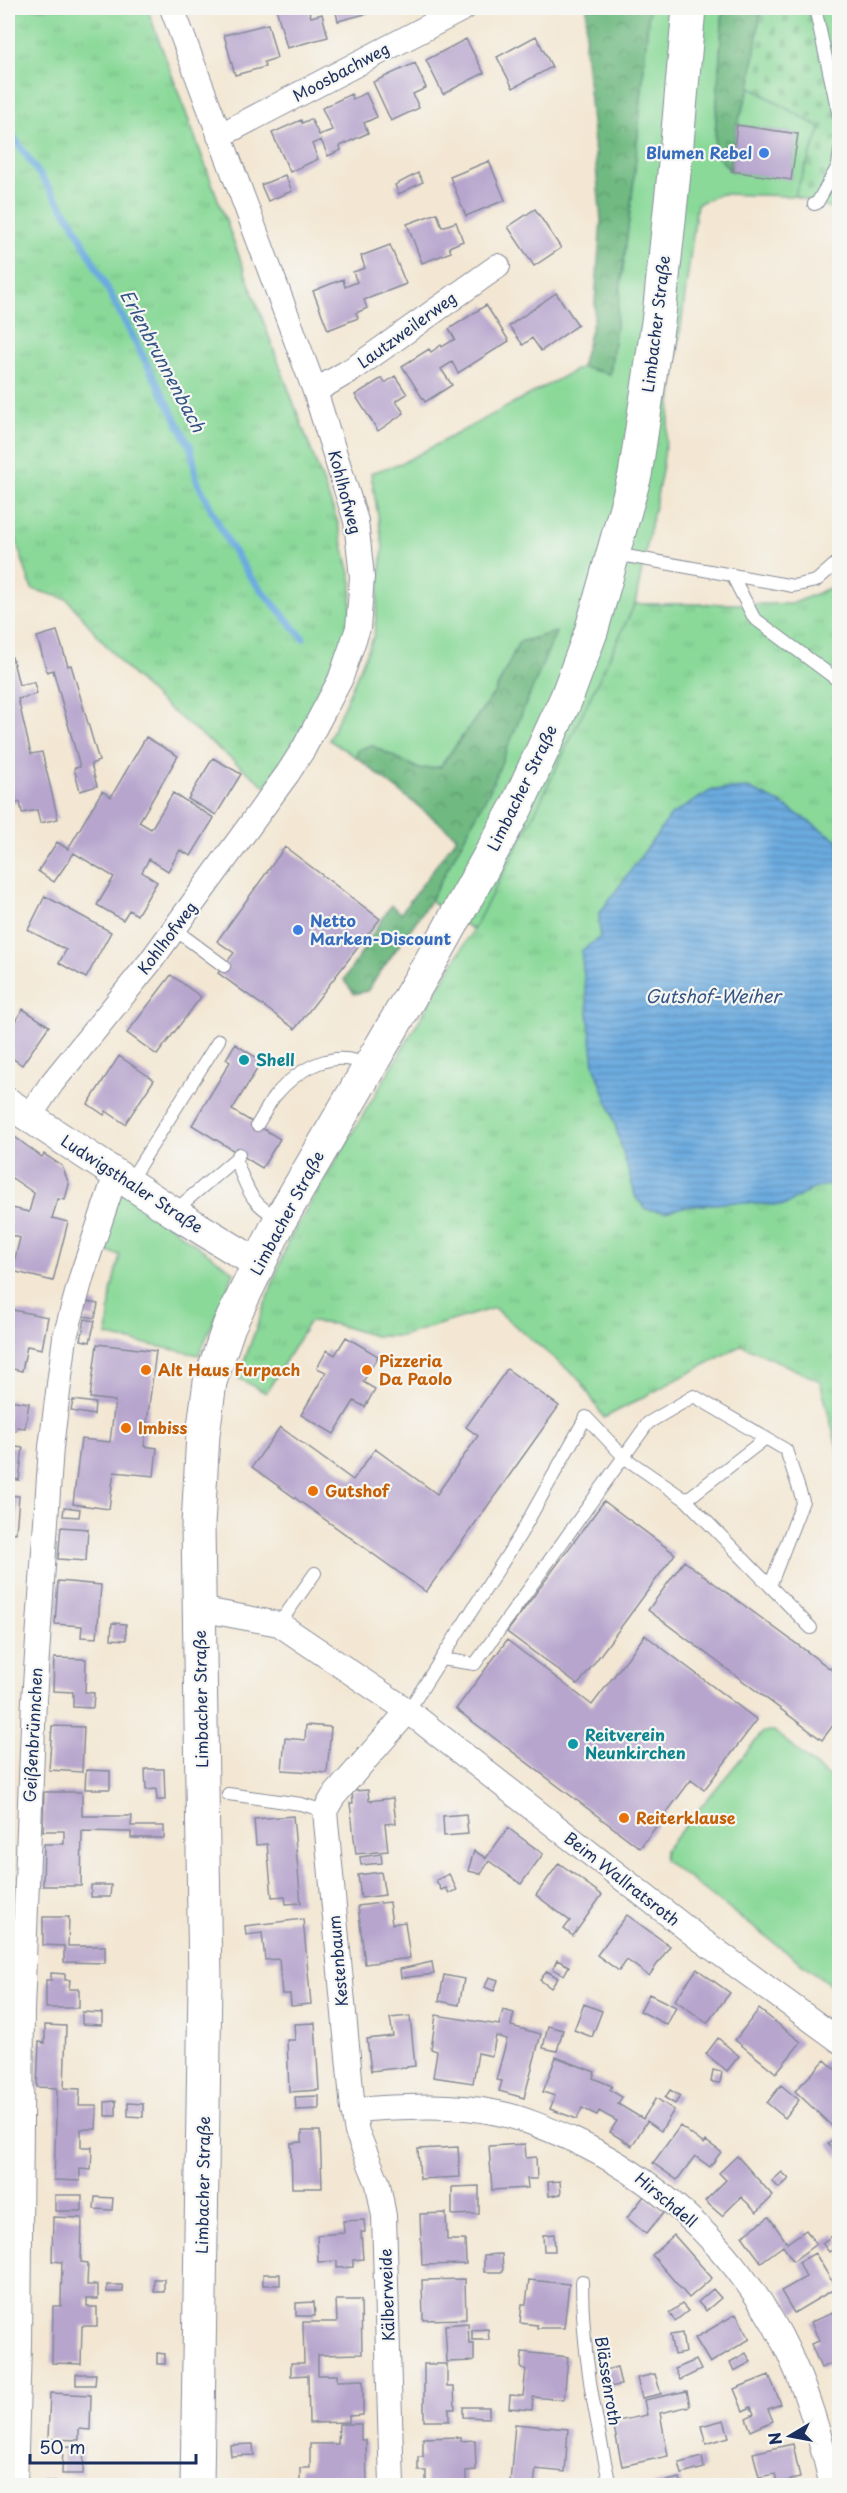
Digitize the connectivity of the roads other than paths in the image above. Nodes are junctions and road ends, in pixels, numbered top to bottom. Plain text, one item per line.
1 (172, 8) edge
2 (464, 8) edge
3 (688, 8) edge
4 (815, 8) edge
5 (840, 121) edge
6 (219, 136) junction
7 (840, 150) edge
8 (839, 167) edge
9 (814, 204) dead end
10 (498, 266) dead end
11 (315, 391) junction
12 (615, 554) junction
13 (840, 560) edge
14 (732, 575) junction
15 (840, 682) edge
16 (174, 929) junction
17 (224, 966) dead end
18 (219, 1040) dead end
19 (370, 1066) junction
20 (18, 1110) edge
21 (257, 1125) dead end
22 (122, 1179) junction
23 (173, 1212) junction
24 (280, 1220) junction
25 (258, 1264) junction
26 (766, 1438) junction
27 (625, 1458) junction
28 (686, 1500) junction
29 (315, 1573) dead end
30 (770, 1586) junction
31 (199, 1609) junction
32 (279, 1624) junction
33 (811, 1628) dead end
34 (441, 1659) junction
35 (408, 1711) junction
36 (228, 1794) dead end
37 (325, 1811) junction
38 (15, 2010) edge
39 (840, 2041) edge
40 (353, 2110) junction
41 (582, 2281) dead end
42 (832, 2453) edge
43 (15, 2486) edge
44 (197, 2486) edge
45 (392, 2486) edge
46 (610, 2486) edge
47 (832, 2486) edge

1 - 6 street, Kohlhofweg
2 - 6 street, Moosbachweg
3 - 12 main road, Limbacher Straße
4 - 5 lane
6 - 11 street, Kohlhofweg
7 - 8 lane
8 - 9 lane
10 - 11 street, Lautzweilerweg
11 - 16 street, Kohlhofweg
12 - 14 lane
12 - 19 main road, Limbacher Straße
13 - 14 lane
14 - 15 lane
16 - 17 lane
16 - 20 street, Kohlhofweg
18 - 22 lane
19 - 21 lane
19 - 24 main road, Limbacher Straße
20 - 22 street, Ludwigsthaler Straße
22 - 23 street, Ludwigsthaler Straße
22 - 38 street, Geißenbrünnchen
23 - 24 lane
23 - 25 street, Ludwigsthaler Straße
24 - 25 main road, Limbacher Straße
25 - 31 main road, Limbacher Straße
26 - 27 lane
26 - 28 lane
26 - 30 lane
27 - 28 lane
27 - 34 lane
27 - 34 lane
28 - 30 lane
29 - 32 lane
30 - 33 lane
31 - 32 street, Beim Wallratsroth
31 - 44 main road, Limbacher Straße
32 - 35 street, Beim Wallratsroth
34 - 35 lane
35 - 37 street
35 - 39 street, Beim Wallratsroth
36 - 37 lane
37 - 40 street, Kestenbaum
38 - 43 street, Geißenbrünnchen
40 - 42 street, Hirschdell
40 - 45 street, Kälberweide
41 - 46 lane, Blässenroth
42 - 47 street, Hirschdell

